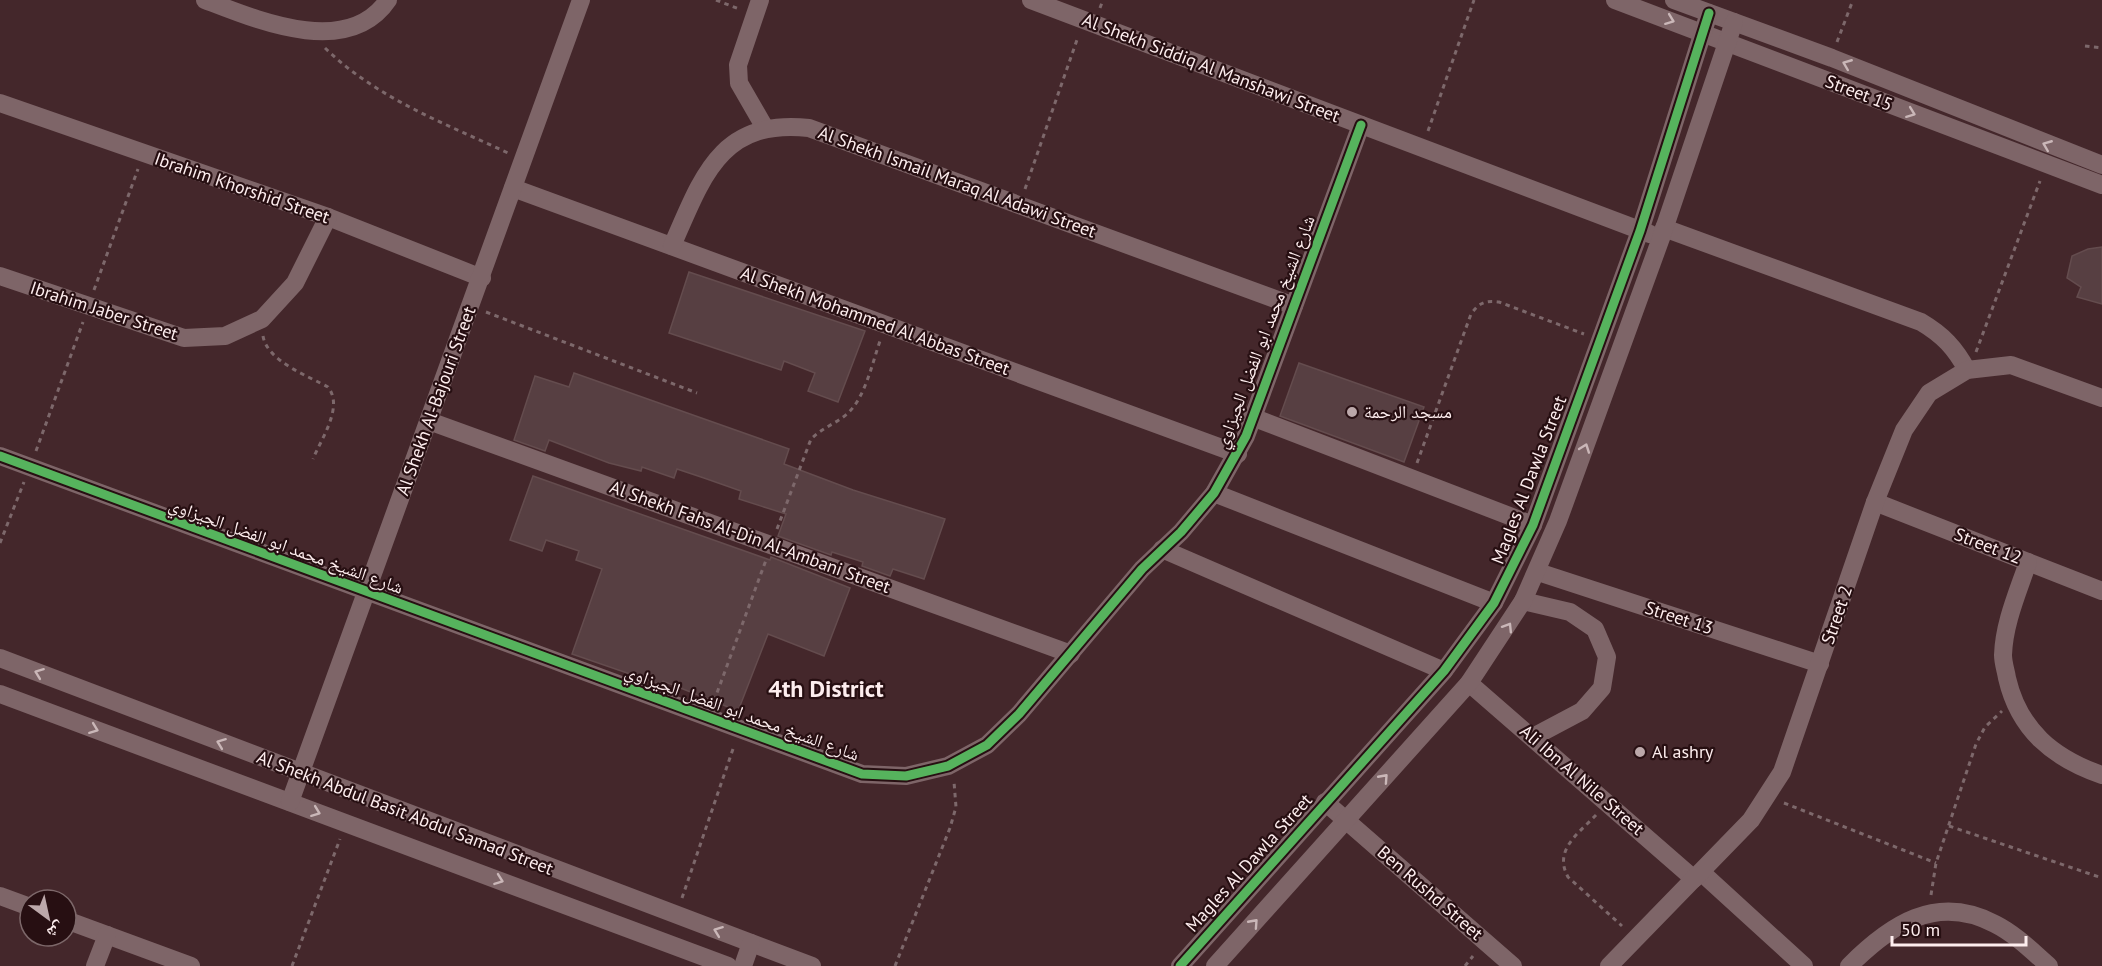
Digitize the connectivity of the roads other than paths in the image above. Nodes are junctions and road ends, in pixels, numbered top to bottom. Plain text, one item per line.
1 (205, 0) edge
2 (388, 0) edge
3 (581, 0) edge
4 (1031, 0) edge
5 (1615, 0) edge
6 (1674, 0) edge
7 (757, 8) edge
8 (1708, 13) junction
9 (1734, 22) junction
10 (1702, 33) junction
11 (1727, 42) junction
12 (0, 103) edge
13 (1361, 125) junction
14 (765, 128) junction
15 (2102, 165) edge
16 (2102, 185) edge
17 (513, 188) junction
18 (328, 217) junction
19 (1640, 231) junction
20 (1663, 233) junction
21 (672, 246) junction
22 (0, 276) edge
23 (482, 278) junction
24 (1294, 306) junction
25 (1967, 370) junction
26 (2102, 399) edge
27 (1252, 417) junction
28 (429, 421) junction
29 (1238, 454) junction
30 (0, 456) edge
31 (1214, 493) junction
32 (1875, 502) junction
33 (1535, 519) junction
34 (1558, 521) junction
35 (1162, 549) junction
36 (2028, 562) junction
37 (1538, 572) junction
38 (2102, 591) edge
39 (366, 594) junction
40 (1523, 601) junction
41 (1494, 603) junction
42 (1071, 654) junction
43 (0, 658) edge
44 (1820, 664) junction
45 (1444, 671) junction
46 (1469, 683) junction
47 (0, 694) edge
48 (1533, 737) junction
49 (301, 774) junction
50 (2102, 775) edge
51 (290, 802) junction
52 (1325, 802) junction
53 (1346, 820) junction
54 (1697, 875) junction
55 (0, 896) edge
56 (18, 903) edge
57 (78, 924) edge
58 (107, 935) junction
59 (752, 944) junction
60 (95, 966) edge
61 (191, 966) edge
62 (728, 966) edge
63 (743, 966) edge
64 (812, 966) edge
65 (1180, 966) edge
66 (1215, 966) edge
67 (1513, 966) edge
68 (1609, 966) edge
69 (1804, 966) edge
70 (1849, 966) edge
71 (2049, 966) edge

1 - 2 street
3 - 17 street, Al Shekh Al-Bajouri Street
4 - 13 street, Al Shekh Siddiq Al Manshawi Street
5 -> 10 street, Street 15
6 - 8 street, Street 15
7 - 14 street
8 - 9 street, Street 15
8 - 10 street, Magles Al Dawla Street
9 - 11 street
15 -> 9 street, Street 15
10 - 11 street, Street 15
10 - 19 street, Magles Al Dawla Street
11 -> 16 street, Street 15
11 - 20 street
12 - 18 street, Ibrahim Khorshid Street
13 - 19 street, Al Shekh Siddiq Al Manshawi Street
13 - 24 street, شارع الشيخ محمد ابو الفضل الجيزاوي
14 - 21 street, Al Shekh Ismail Maraq Al Adawi Street
14 - 24 street, Al Shekh Ismail Maraq Al Adawi Street
17 - 21 street, Al Shekh Mohammed Al Abbas Street
17 - 23 street, Al Shekh Al-Bajouri Street
18 - 22 street, Ibrahim Jaber Street
18 - 23 street, Ibrahim Khorshid Street
19 - 20 street, Al Shekh Siddiq Al Manshawi Street
19 - 33 street, Magles Al Dawla Street
20 - 25 street, Al Shekh Siddiq Al Manshawi Street
34 -> 20 street
21 - 29 street, Al Shekh Mohammed Al Abbas Street
23 - 28 street, Al Shekh Al-Bajouri Street
24 - 27 street, شارع الشيخ محمد ابو الفضل الجيزاوي
25 - 26 street, Street 2
25 - 32 street, Street 2
27 - 29 street, شارع الشيخ محمد ابو الفضل الجيزاوي
27 - 33 street
28 - 39 street, Al Shekh Al-Bajouri Street
28 - 42 street, Al Shekh Fahs Al-Din Al-Ambani Street
29 - 31 street, شارع الشيخ محمد ابو الفضل الجيزاوي
30 - 39 street, شارع الشيخ محمد ابو الفضل الجيزاوي
31 - 35 street, شارع الشيخ محمد ابو الفضل الجيزاوي
31 - 41 street
32 - 36 street, Street 12
32 - 44 street, Street 2
33 - 34 street
33 - 41 street, Magles Al Dawla Street
34 - 37 street
35 - 42 street, شارع الشيخ محمد ابو الفضل الجيزاوي
35 - 45 street
36 - 38 street, Street 12
36 - 50 street
37 - 40 street
37 - 44 street, Street 13
39 - 42 street, شارع الشيخ محمد ابو الفضل الجيزاوي
39 - 49 street, Al Shekh Al-Bajouri Street
46 -> 40 street
40 - 48 street
41 - 45 street, Magles Al Dawla Street
49 -> 43 street, Al Shekh Abdul Basit Abdul Samad Street
44 - 54 street, Street 2
45 - 52 street, Magles Al Dawla Street
46 - 48 street, Ali Ibn Al Nile Street
53 -> 46 street
47 -> 51 street, Al Shekh Abdul Basit Abdul Samad Street
48 - 54 street, Ali Ibn Al Nile Street
49 - 51 street, Al Shekh Al-Bajouri Street
59 -> 49 street, Al Shekh Abdul Basit Abdul Samad Street
51 -> 62 street, Al Shekh Abdul Basit Abdul Samad Street
52 - 53 street, Ben Rushd Street
52 - 65 street, Magles Al Dawla Street
66 -> 53 street
53 - 67 street, Ben Rushd Street
54 - 68 street, Street 2
54 - 69 street, Ali Ibn Al Nile Street
55 - 56 street
57 - 58 street
58 - 60 street
58 - 61 street
59 - 63 street
59 - 64 street, Al Shekh Abdul Basit Abdul Samad Street
70 - 71 street

